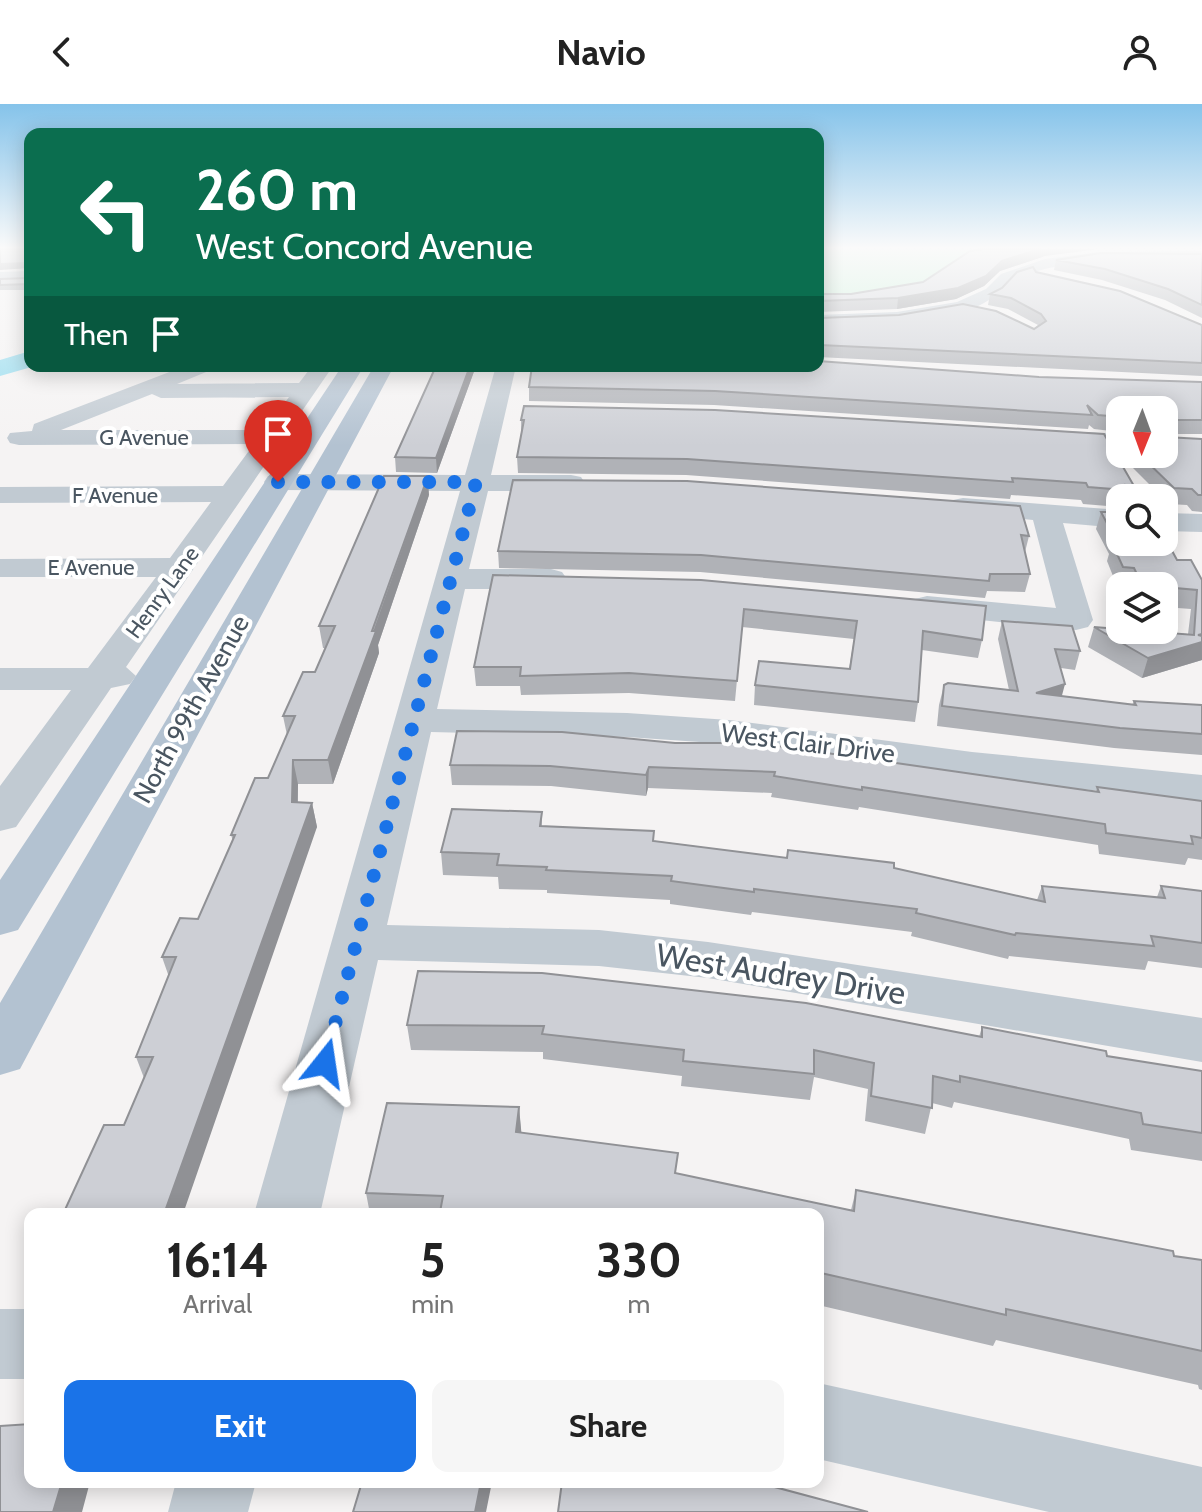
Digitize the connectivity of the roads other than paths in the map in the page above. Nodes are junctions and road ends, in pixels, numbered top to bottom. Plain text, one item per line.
1 (916, 315) edge
2 (824, 321) edge
3 (189, 372) edge
4 (318, 372) edge
5 (349, 372) edge
6 (381, 372) edge
7 (507, 372) edge
8 (303, 390) junction
9 (141, 391) junction
10 (1024, 435) edge
11 (269, 437) junction
12 (1106, 440) edge
13 (10, 442) edge
14 (278, 482) junction
15 (319, 482) junction
16 (476, 482) junction
17 (604, 484) edge
18 (230, 494) junction
19 (0, 495) edge
20 (931, 503) edge
21 (1046, 514) junction
22 (1106, 518) edge
23 (1178, 522) edge
24 (1202, 523) edge
25 (181, 567) junction
26 (0, 568) edge
27 (449, 579) junction
28 (583, 580) edge
29 (903, 603) edge
30 (0, 663) edge
31 (214, 669) junction
32 (104, 670) junction
33 (159, 670) junction
34 (0, 679) edge
35 (413, 720) junction
36 (1202, 788) edge
37 (1, 814) edge
38 (0, 918) edge
39 (357, 942) junction
40 (1202, 1040) edge
41 (0, 1053) edge
42 (289, 1208) edge
43 (0, 1344) edge
44 (24, 1344) edge
45 (824, 1422) edge
46 (214, 1488) edge
47 (1202, 1507) edge
48 (208, 1512) edge

1 - 2 street
3 - 9 street
4 - 8 street, Henry Lane
5 - 14 main road, North 99th Avenue
6 - 15 main road, North 99th Avenue
7 - 16 street
8 - 9 street
8 - 11 street, Henry Lane
9 - 13 street
10 - 12 street
11 - 13 street, G Avenue
11 - 18 street, Henry Lane
14 - 15 street
14 - 33 main road, North 99th Avenue
15 - 16 street
15 - 31 main road, North 99th Avenue
16 - 17 street
16 - 27 street
18 - 19 street, F Avenue
18 - 25 street, Henry Lane
20 - 21 street
21 - 22 street
21 - 29 street
23 - 24 street
25 - 26 street, E Avenue
25 - 32 street, Henry Lane
27 - 28 street
27 - 35 street
30 - 32 street
31 - 33 main road
31 - 41 main road, North 99th Avenue
32 - 33 street
32 - 34 street
32 - 37 street, Henry Lane
33 - 38 main road, North 99th Avenue
35 - 36 street, West Clair Drive
35 - 39 street
39 - 40 street, West Audrey Drive
39 - 42 street
43 - 44 street
45 - 47 street
46 - 48 street

